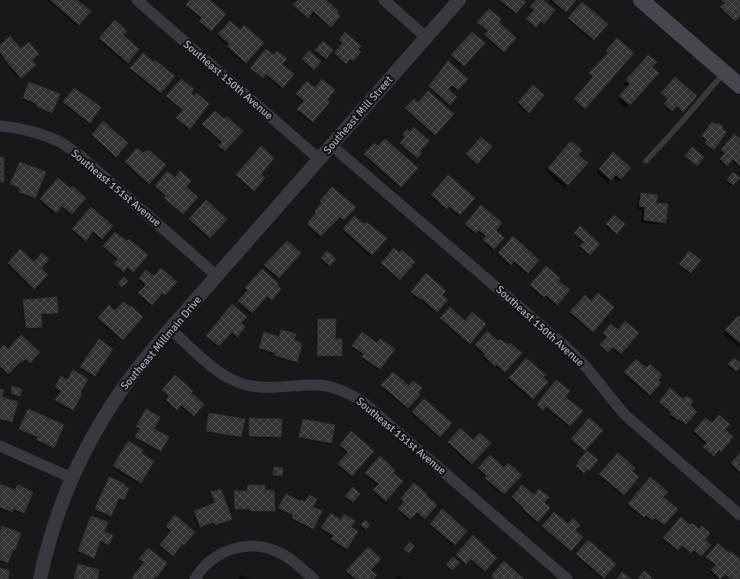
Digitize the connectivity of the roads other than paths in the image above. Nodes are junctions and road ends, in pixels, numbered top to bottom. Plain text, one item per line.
1 (137, 0) edge
2 (384, 0) edge
3 (459, 0) edge
4 (642, 0) edge
5 (426, 37) junction
6 (724, 72) junction
7 (740, 86) edge
8 (0, 126) edge
9 (331, 145) junction
10 (319, 159) junction
11 (646, 161) dead end
12 (258, 230) joint
13 (218, 276) junction
14 (170, 329) junction
15 (0, 446) edge
16 (72, 478) junction
17 (740, 515) edge
18 (40, 579) edge
19 (195, 579) edge
20 (314, 579) edge
21 (567, 579) edge

1 - 10 street, Southeast 150th Avenue
2 - 5 street
3 - 5 street, Southeast Mill Street
4 - 6 main road
5 - 9 street, Southeast Mill Street
6 - 7 main road
6 - 11 lane
8 - 13 street, Southeast 151st Avenue
9 - 10 street, Southeast Mill Street
9 - 17 street, Southeast 150th Avenue
10 - 12 street, Southeast Mill Street
12 - 13 street, Southeast Millmain Drive
13 - 14 street, Southeast Millmain Drive
14 - 16 street, Southeast Millmain Drive
14 - 21 street, Southeast 151st Avenue
15 - 16 street
16 - 18 street, Southeast Millmain Drive
19 - 20 street

